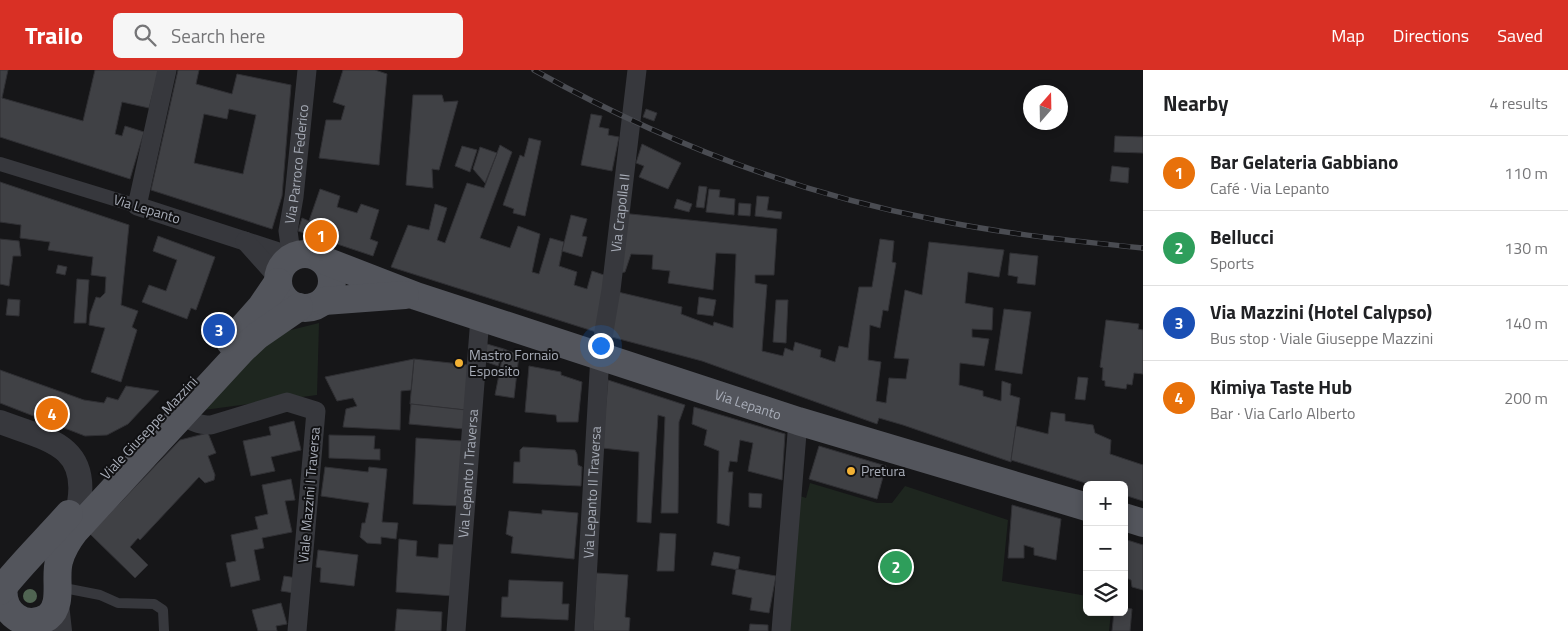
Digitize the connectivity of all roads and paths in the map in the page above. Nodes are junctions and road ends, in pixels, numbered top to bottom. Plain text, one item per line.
1 (167, 70) edge
2 (307, 70) edge
3 (637, 70) edge
4 (0, 164) edge
5 (136, 206) junction
6 (244, 240) junction
7 (294, 266) junction
8 (412, 294) junction
9 (311, 304) junction
10 (480, 317) junction
11 (600, 355) junction
12 (182, 414) junction
13 (798, 421) junction
14 (0, 422) edge
15 (79, 503) junction
16 (1083, 506) edge
17 (1128, 519) edge
18 (1143, 523) edge
19 (7, 583) edge
20 (56, 595) junction
21 (21, 624) edge
22 (60, 631) edge
23 (164, 631) edge
24 (297, 631) edge
25 (456, 631) edge
26 (584, 631) edge
27 (781, 631) edge

1 - 5 street
2 - 7 street, Via Parroco Federico
3 - 11 street, Via Crapolla II
4 - 5 street, Via Lepanto
5 - 6 street, Via Lepanto
6 - 7 street
6 - 7 street, Via Lepanto
7 - 8 main road, Via Lepanto
7 - 9 main road
7 - 9 main road
7 - 15 main road, Viale Giuseppe Mazzini
8 - 9 main road, Via Lepanto
8 - 10 main road, Via Lepanto
9 - 12 main road, Viale Giuseppe Mazzini
10 - 11 main road, Via Lepanto
10 - 25 street, Via Lepanto I Traversa
11 - 13 main road, Via Lepanto
11 - 26 street, Via Lepanto II Traversa
12 - 20 main road, Viale Giuseppe Mazzini
12 - 24 street, Viale Mazzini I Traversa
13 - 16 main road, Via Lepanto
13 - 27 street
14 - 15 street
15 - 19 main road, Viale Giuseppe Mazzini
17 - 18 main road
19 - 20 main road
19 - 21 main road
20 - 21 main road
20 - 22 street
20 - 23 lane

